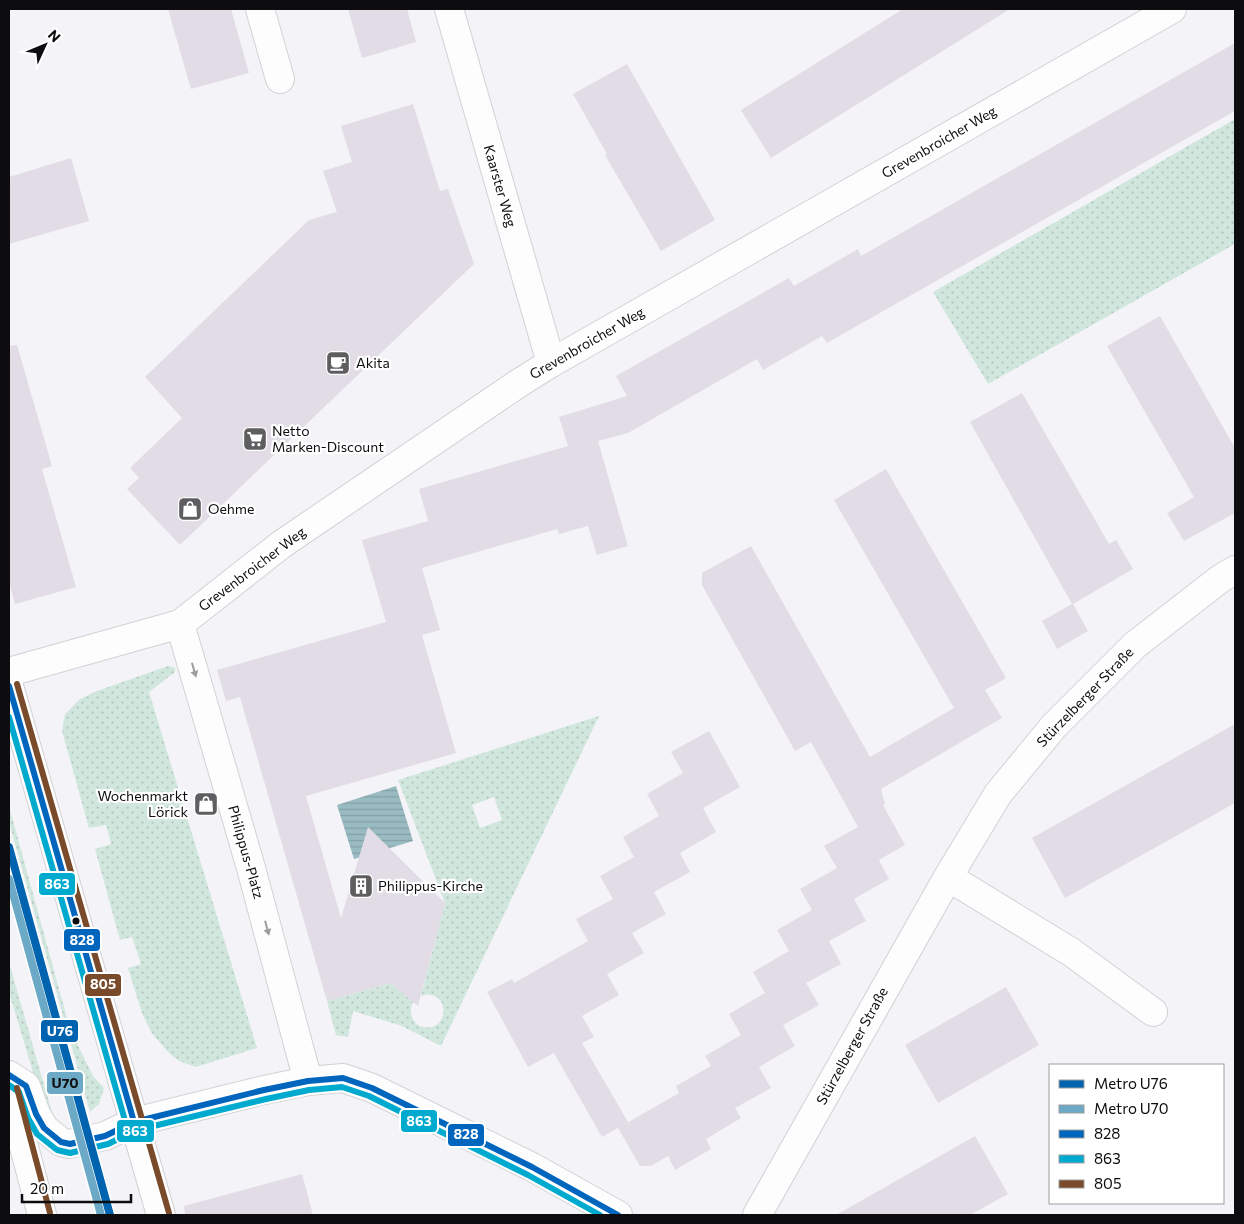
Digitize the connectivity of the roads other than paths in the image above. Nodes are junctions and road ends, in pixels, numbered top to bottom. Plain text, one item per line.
1 (260, 9) edge
2 (449, 9) edge
3 (1172, 9) edge
4 (280, 79) dead end
5 (551, 363) junction
6 (1235, 570) edge
7 (180, 624) junction
8 (9, 672) edge
9 (9, 686) edge
10 (948, 877) junction
11 (1153, 1012) dead end
12 (9, 1075) edge
13 (308, 1080) junction
14 (9, 1090) edge
15 (134, 1122) junction
16 (42, 1215) edge
17 (161, 1215) edge
18 (618, 1215) edge
19 (757, 1215) edge

1 - 4 street
2 - 5 street, Kaarster Weg
3 - 5 street, Grevenbroicher Weg
5 - 7 street, Grevenbroicher Weg
6 - 10 street, Stürzelberger Straße
7 - 8 street, Grevenbroicher Weg
7 -> 13 street, Philippus-Platz
9 - 15 street
10 - 11 street
10 - 19 street, Stürzelberger Straße
12 - 15 street
13 - 15 street
13 - 18 street
14 - 16 street
15 - 17 street

